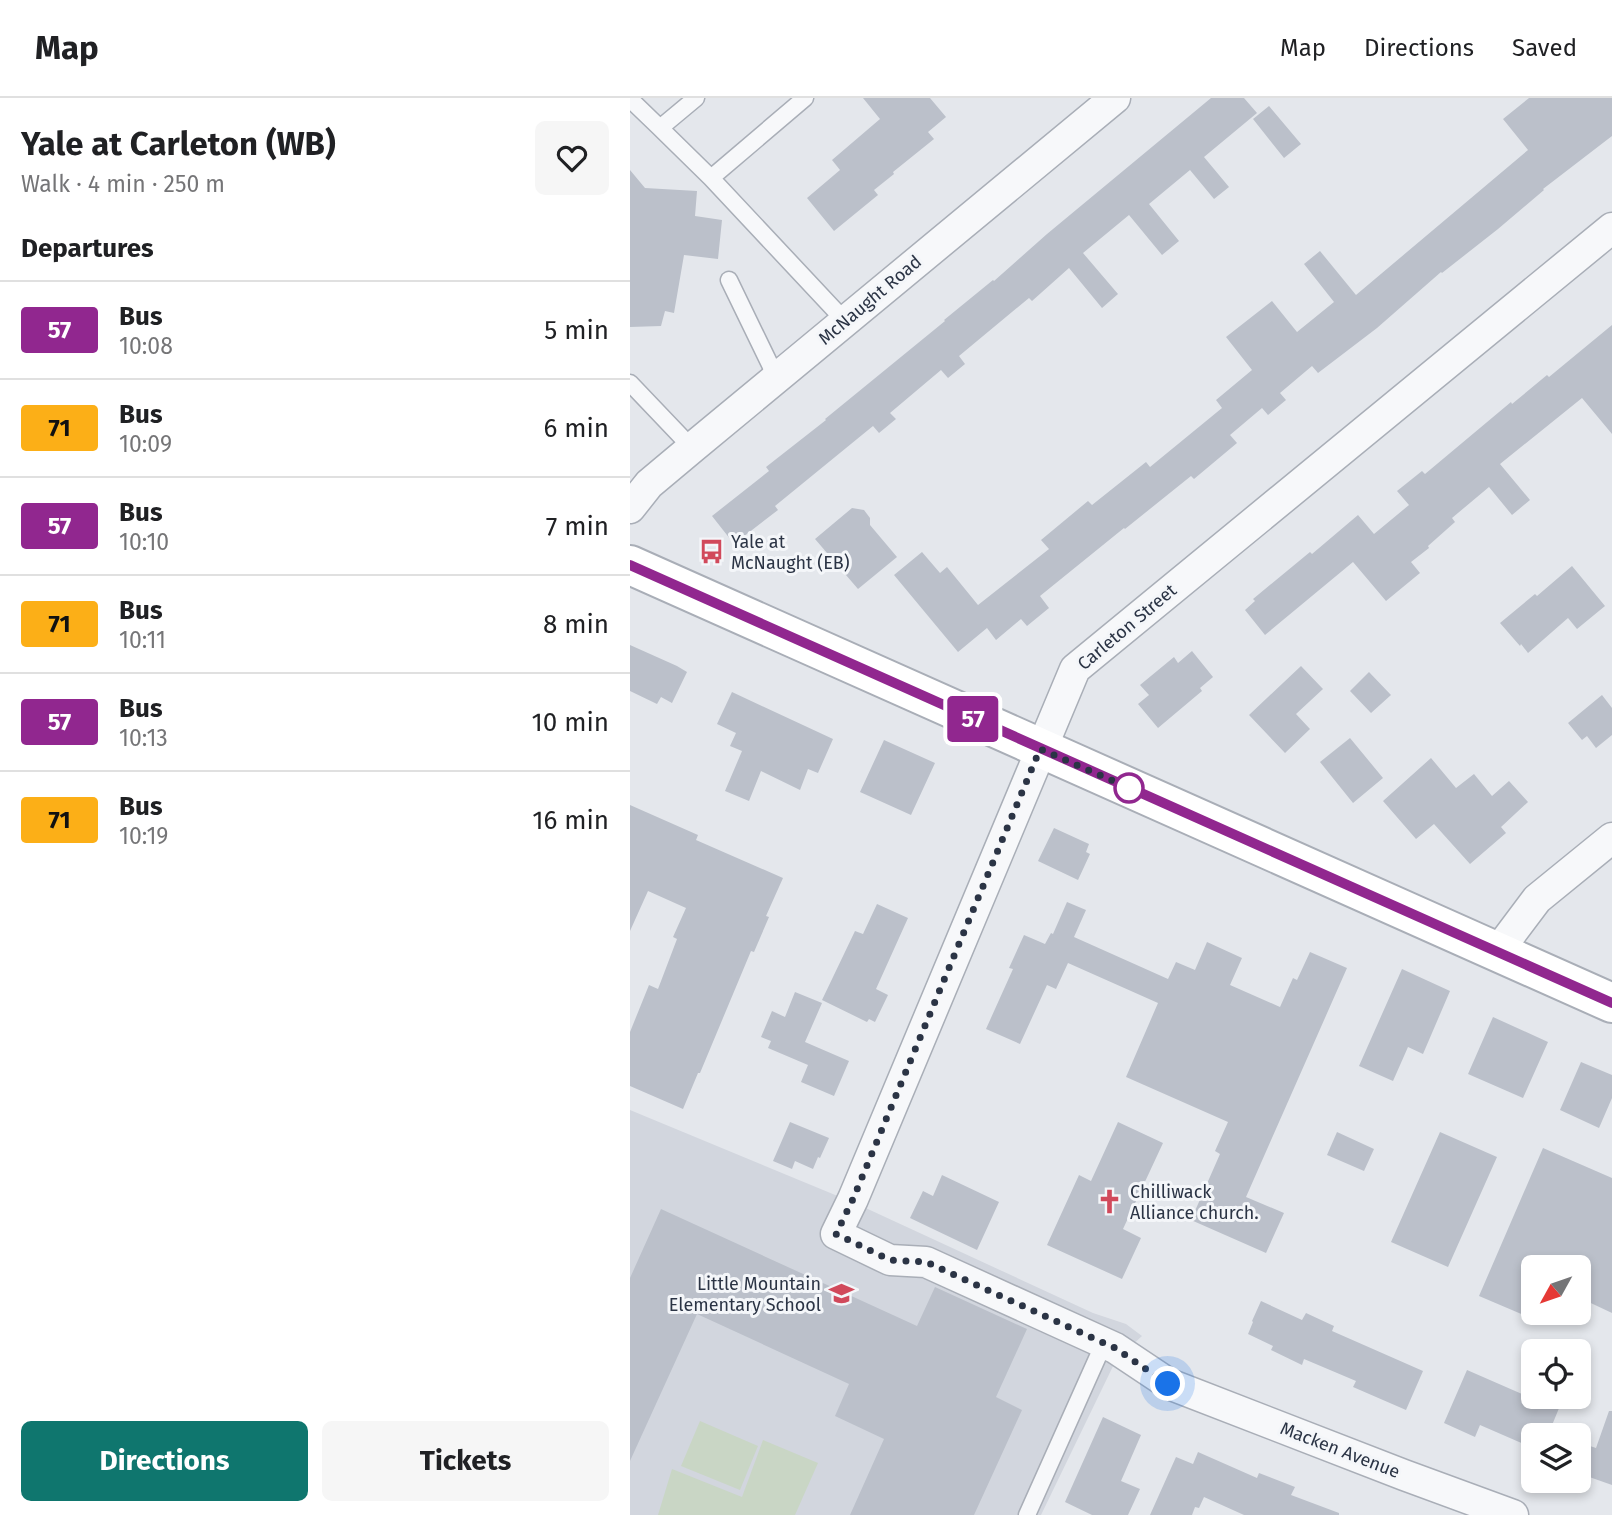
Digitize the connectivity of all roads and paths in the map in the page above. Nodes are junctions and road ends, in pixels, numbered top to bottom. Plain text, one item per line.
1 (696, 98) edge
2 (805, 98) edge
3 (1115, 98) edge
4 (630, 99) edge
5 (660, 128) junction
6 (711, 178) junction
7 (1612, 228) edge
8 (729, 280) dead end
9 (845, 321) junction
10 (776, 377) junction
11 (630, 383) edge
12 (692, 448) junction
13 (630, 508) edge
14 (630, 565) edge
15 (1040, 749) junction
16 (1612, 838) edge
17 (1498, 951) junction
18 (1612, 1003) edge
19 (1104, 1343) junction
20 (1168, 1384) joint
21 (1027, 1515) edge
22 (1513, 1515) edge

1 - 5 lane
2 - 6 lane
3 - 9 street, McNaught Road
4 - 5 lane
5 - 6 lane
6 - 9 lane
7 - 15 street, Carleton Street
8 - 10 lane
9 - 10 street, McNaught Road
10 - 12 street, McNaught Road
11 - 12 lane
12 - 13 street, McNaught Road
14 - 15 main road
15 - 17 main road
15 - 19 street, Carleton Street
16 - 17 street
17 - 18 main road
19 - 20 street, Carleton Street
19 - 21 lane
20 - 22 street, Macken Avenue

